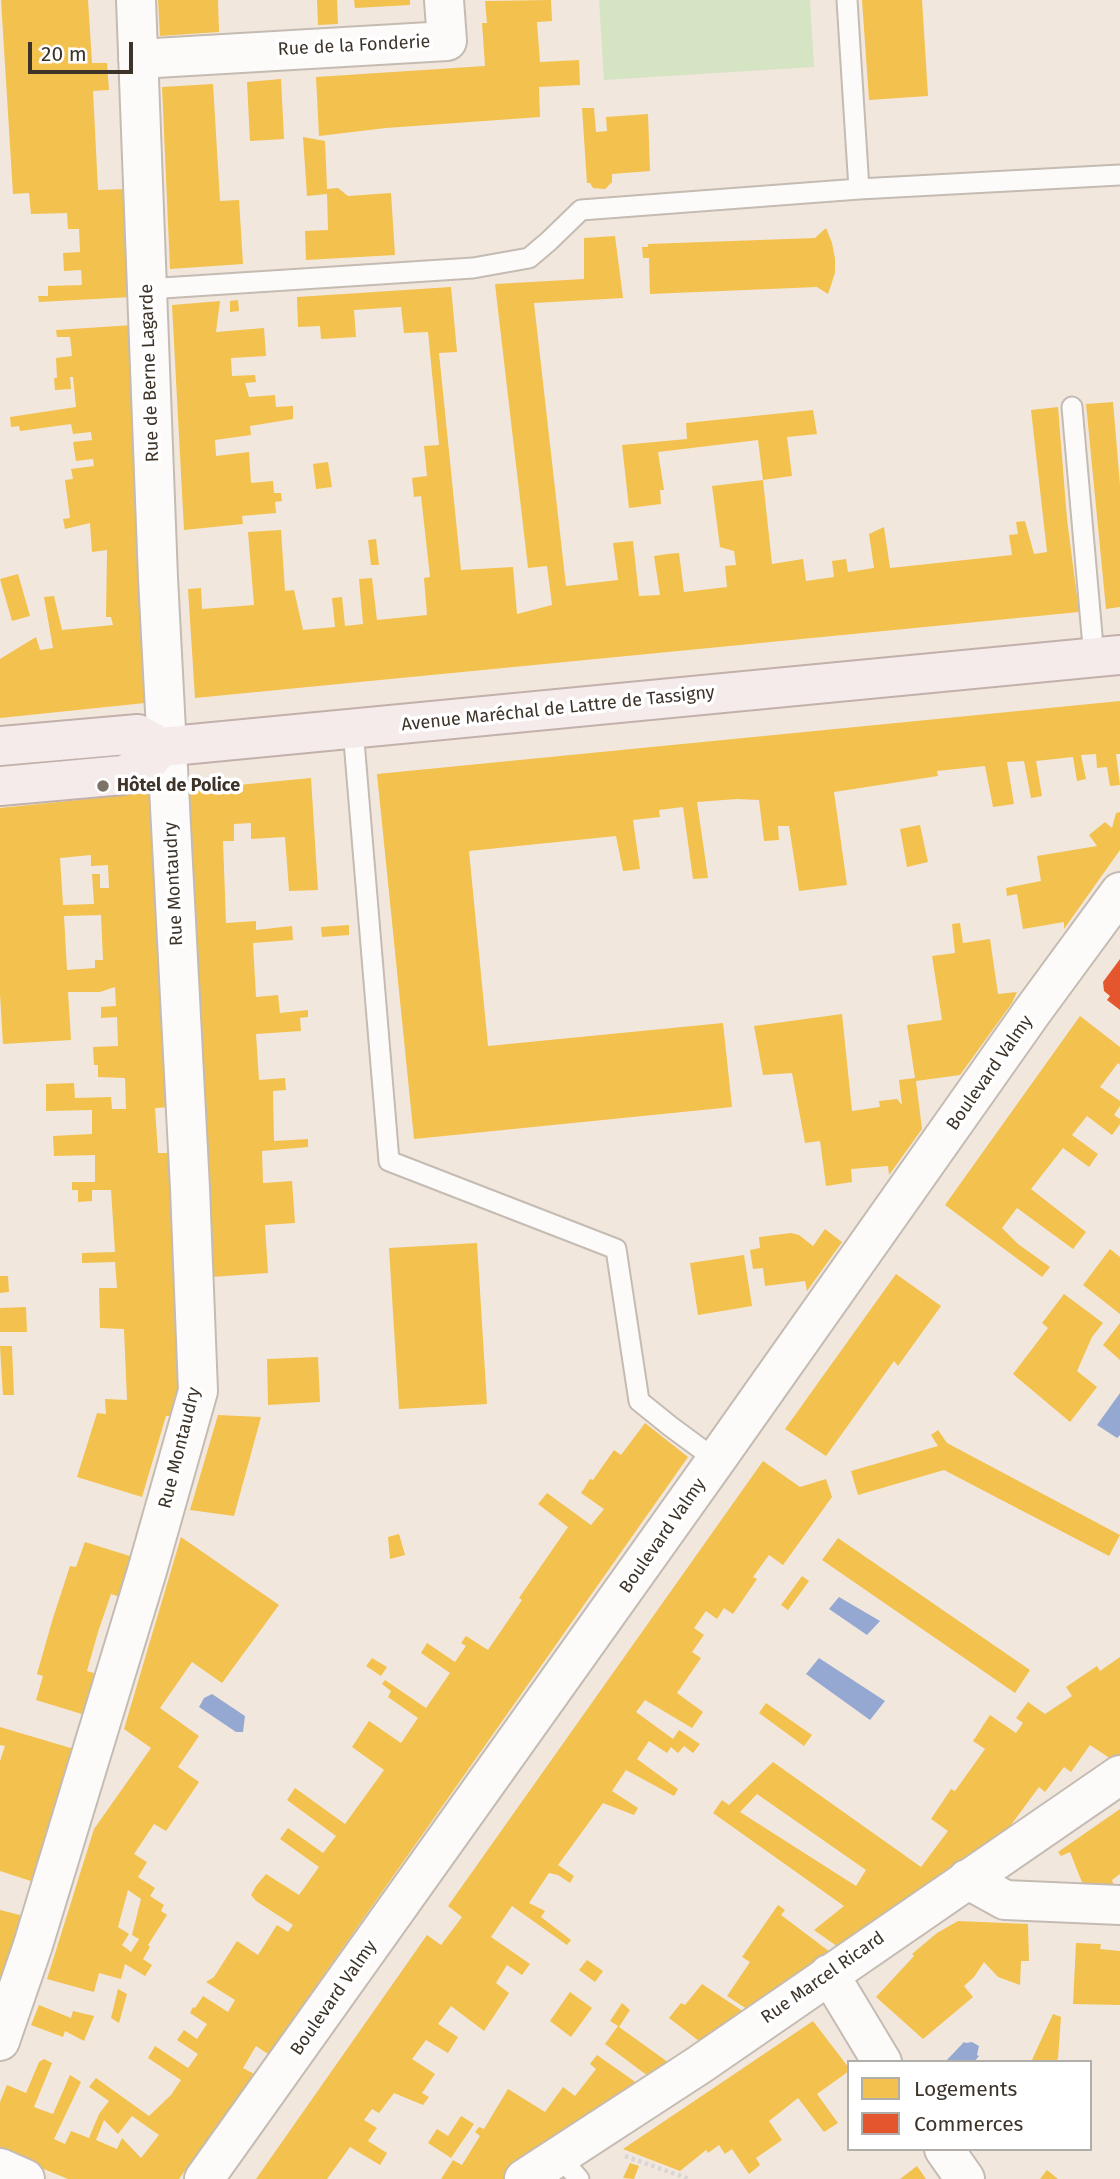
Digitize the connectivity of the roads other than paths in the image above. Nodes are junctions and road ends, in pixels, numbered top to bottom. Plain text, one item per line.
1 (136, 0) edge
2 (444, 0) edge
3 (846, 0) edge
4 (138, 59) junction
5 (1120, 175) edge
6 (859, 189) junction
7 (147, 289) junction
8 (1072, 407) dead end
9 (1107, 657) edge
10 (353, 729) junction
11 (0, 746) edge
12 (164, 747) junction
13 (0, 786) edge
14 (1120, 892) edge
15 (716, 1460) junction
16 (1120, 1775) edge
17 (967, 1879) junction
18 (1120, 1905) edge
19 (829, 1974) junction
20 (0, 2041) edge
21 (881, 2060) edge
22 (945, 2151) edge
23 (573, 2159) edge
24 (0, 2168) edge
25 (25, 2179) edge
26 (204, 2179) edge
27 (524, 2179) edge
28 (965, 2179) edge

1 - 4 street, Rue de Berne Lagarde
2 - 4 street, Rue de la Fonderie
3 - 6 lane
4 - 7 street, Rue de Berne Lagarde
5 - 6 lane
6 - 7 lane
7 - 12 street, Rue de Berne Lagarde
8 - 9 lane
9 - 10 main road, Avenue Maréchal de Lattre de Tassigny
10 - 12 main road, Avenue Maréchal de Lattre de Tassigny
10 - 15 lane
11 - 12 main road, Avenue Maréchal de Lattre de Tassigny
12 - 13 main road
12 - 20 street, Rue Montaudry
14 - 15 street, Boulevard Valmy
15 - 26 street, Boulevard Valmy
16 - 17 street, Rue Marcel Ricard
17 - 18 street
17 - 19 street, Rue Marcel Ricard
19 - 21 street
19 - 23 street, Rue Marcel Ricard
22 - 28 street
23 - 27 street, Rue Marcel Ricard
24 - 25 street

